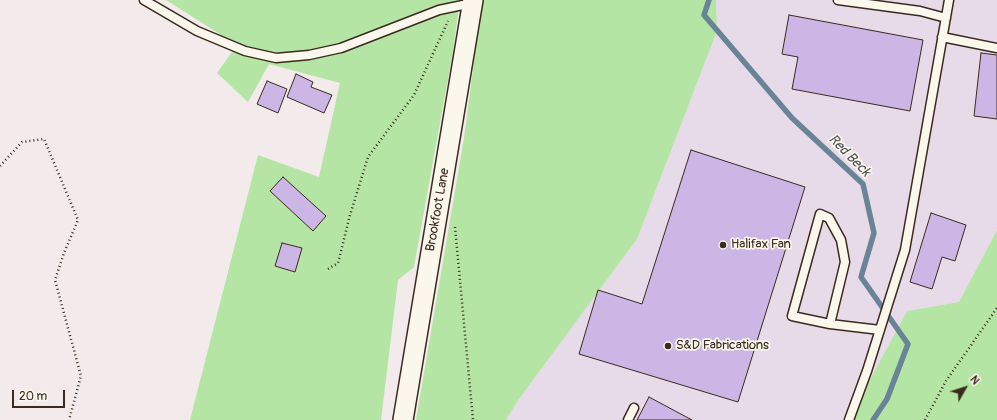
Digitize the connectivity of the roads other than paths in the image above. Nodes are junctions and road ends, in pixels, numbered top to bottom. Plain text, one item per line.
1 (144, 0) edge
2 (838, 0) edge
3 (950, 0) edge
4 (467, 3) edge
5 (946, 18) junction
6 (942, 37) junction
7 (997, 48) edge
8 (830, 324) junction
9 (881, 328) junction
10 (634, 408) dead end
11 (403, 420) edge
12 (628, 420) edge
13 (849, 420) edge

1 - 4 lane
2 - 5 lane
3 - 5 lane
4 - 11 street, Brookfoot Lane
5 - 6 lane
6 - 7 lane
6 - 9 lane
8 - 8 lane
8 - 9 lane
9 - 13 lane
10 - 12 lane

